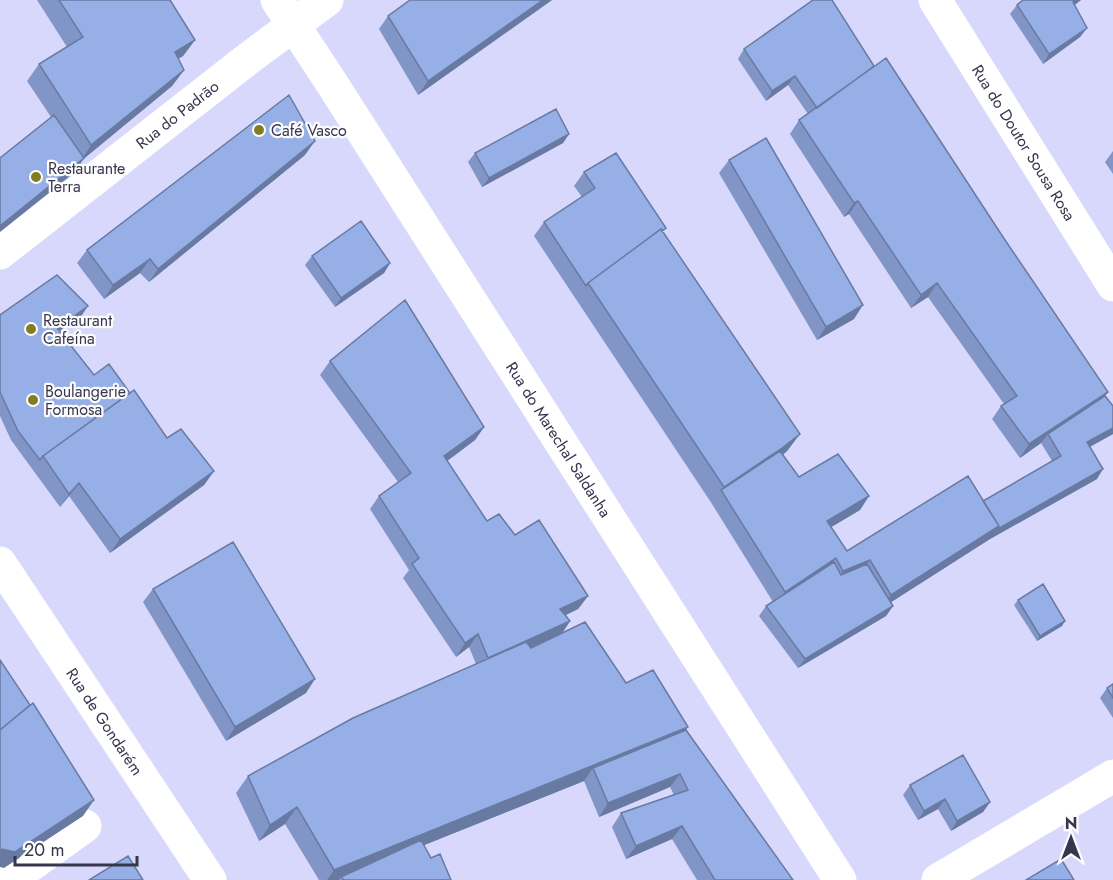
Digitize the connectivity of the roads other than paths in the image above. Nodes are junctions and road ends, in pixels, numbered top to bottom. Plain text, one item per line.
1 (327, 0) edge
2 (935, 0) edge
3 (285, 12) edge
4 (0, 253) edge
5 (1113, 285) edge
6 (0, 563) edge
7 (1113, 776) edge
8 (85, 826) edge
9 (10, 880) edge
10 (210, 880) edge
11 (840, 880) edge
12 (938, 880) edge

1 - 3 street, Rua do Padrão
2 - 5 street, Rua do Doutor Sousa Rosa
3 - 4 street, Rua do Padrão
3 - 11 street, Rua do Marechal Saldanha
6 - 10 street, Rua de Gondarém
7 - 12 street
8 - 9 street

